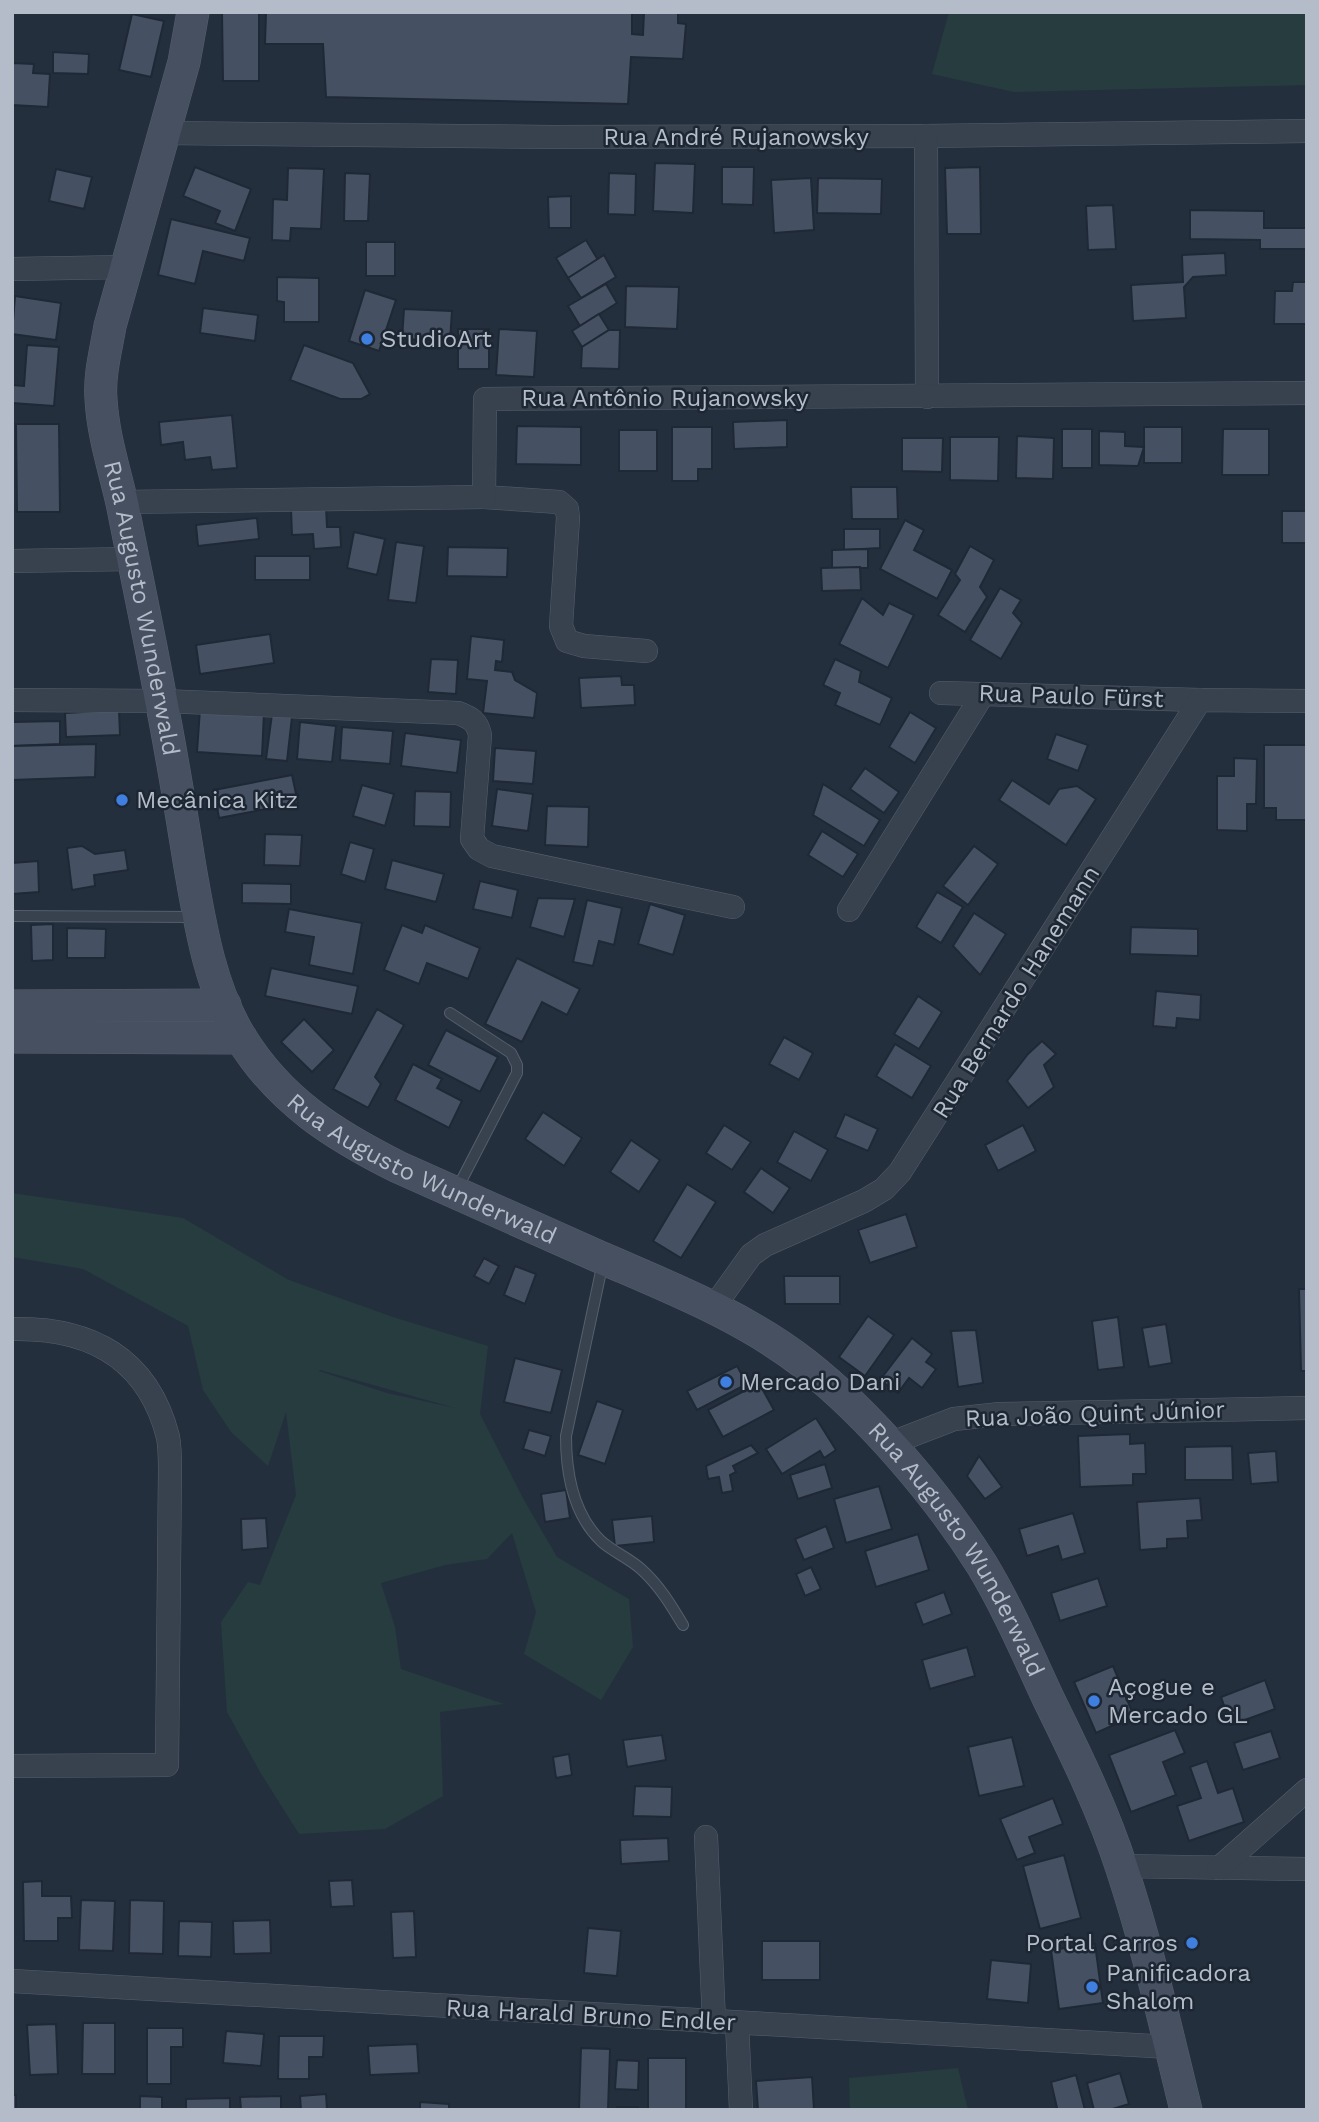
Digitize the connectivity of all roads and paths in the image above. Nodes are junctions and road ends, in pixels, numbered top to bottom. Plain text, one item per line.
1 (193, 12) edge
2 (1307, 131) edge
3 (165, 133) junction
4 (926, 136) junction
5 (126, 267) junction
6 (12, 269) edge
7 (1307, 393) edge
8 (928, 397) junction
9 (484, 498) junction
10 (121, 502) junction
11 (132, 559) junction
12 (12, 561) edge
13 (646, 651) dead end
14 (941, 693) dead end
15 (983, 694) junction
16 (1200, 700) junction
17 (12, 701) edge
18 (162, 701) junction
19 (1307, 701) edge
20 (733, 907) dead end
21 (849, 910) dead end
22 (12, 916) edge
23 (199, 917) junction
24 (225, 1005) junction
25 (12, 1006) edge
26 (450, 1013) dead end
27 (12, 1037) edge
28 (241, 1038) junction
29 (455, 1194) junction
30 (604, 1259) junction
31 (712, 1308) junction
32 (12, 1329) edge
33 (1307, 1408) edge
34 (889, 1444) junction
35 (682, 1625) dead end
36 (12, 1766) edge
37 (1307, 1790) edge
38 (706, 1837) dead end
39 (1122, 1866) junction
40 (1219, 1868) junction
41 (1307, 1869) edge
42 (12, 1982) edge
43 (726, 2022) junction
44 (1170, 2048) junction
45 (741, 2110) edge
46 (1186, 2110) edge

1 - 3 main road, Rua Augusto Wunderwald
2 - 4 street, Rua André Rujanowsky
3 - 4 street, Rua André Rujanowsky
3 - 5 main road, Rua Augusto Wunderwald
4 - 8 street
5 - 6 street
5 - 10 main road, Rua Augusto Wunderwald
7 - 8 street, Rua Antônio Rujanowsky
8 - 9 street, Rua Antônio Rujanowsky
9 - 10 street
9 - 13 street
10 - 11 main road, Rua Augusto Wunderwald
11 - 12 street
11 - 18 main road, Rua Augusto Wunderwald
14 - 15 street, Rua Paulo Fürst
15 - 16 street, Rua Paulo Fürst
15 - 21 street
16 - 19 street
16 - 31 street, Rua Bernardo Hanemann
17 - 18 street
18 - 20 street
18 - 23 main road, Rua Augusto Wunderwald
22 - 23 lane
23 - 24 main road, Rua Augusto Wunderwald
24 - 25 main road
24 - 28 main road, Rua Augusto Wunderwald
26 - 29 lane
27 - 28 main road
28 - 29 main road, Rua Augusto Wunderwald
29 - 30 main road, Rua Augusto Wunderwald
30 - 31 main road, Rua Augusto Wunderwald
30 - 35 lane
31 - 34 main road, Rua Augusto Wunderwald
32 - 36 street
33 - 34 street, Rua João Quint Júnior
34 - 39 main road, Rua Augusto Wunderwald
37 - 40 street
38 - 43 street
39 - 40 street
39 - 44 main road, Rua Augusto Wunderwald
40 - 41 street
42 - 43 street, Rua Harald Bruno Endler
43 - 44 street, Rua Harald Bruno Endler
43 - 45 street
44 - 46 main road, Rua Augusto Wunderwald

